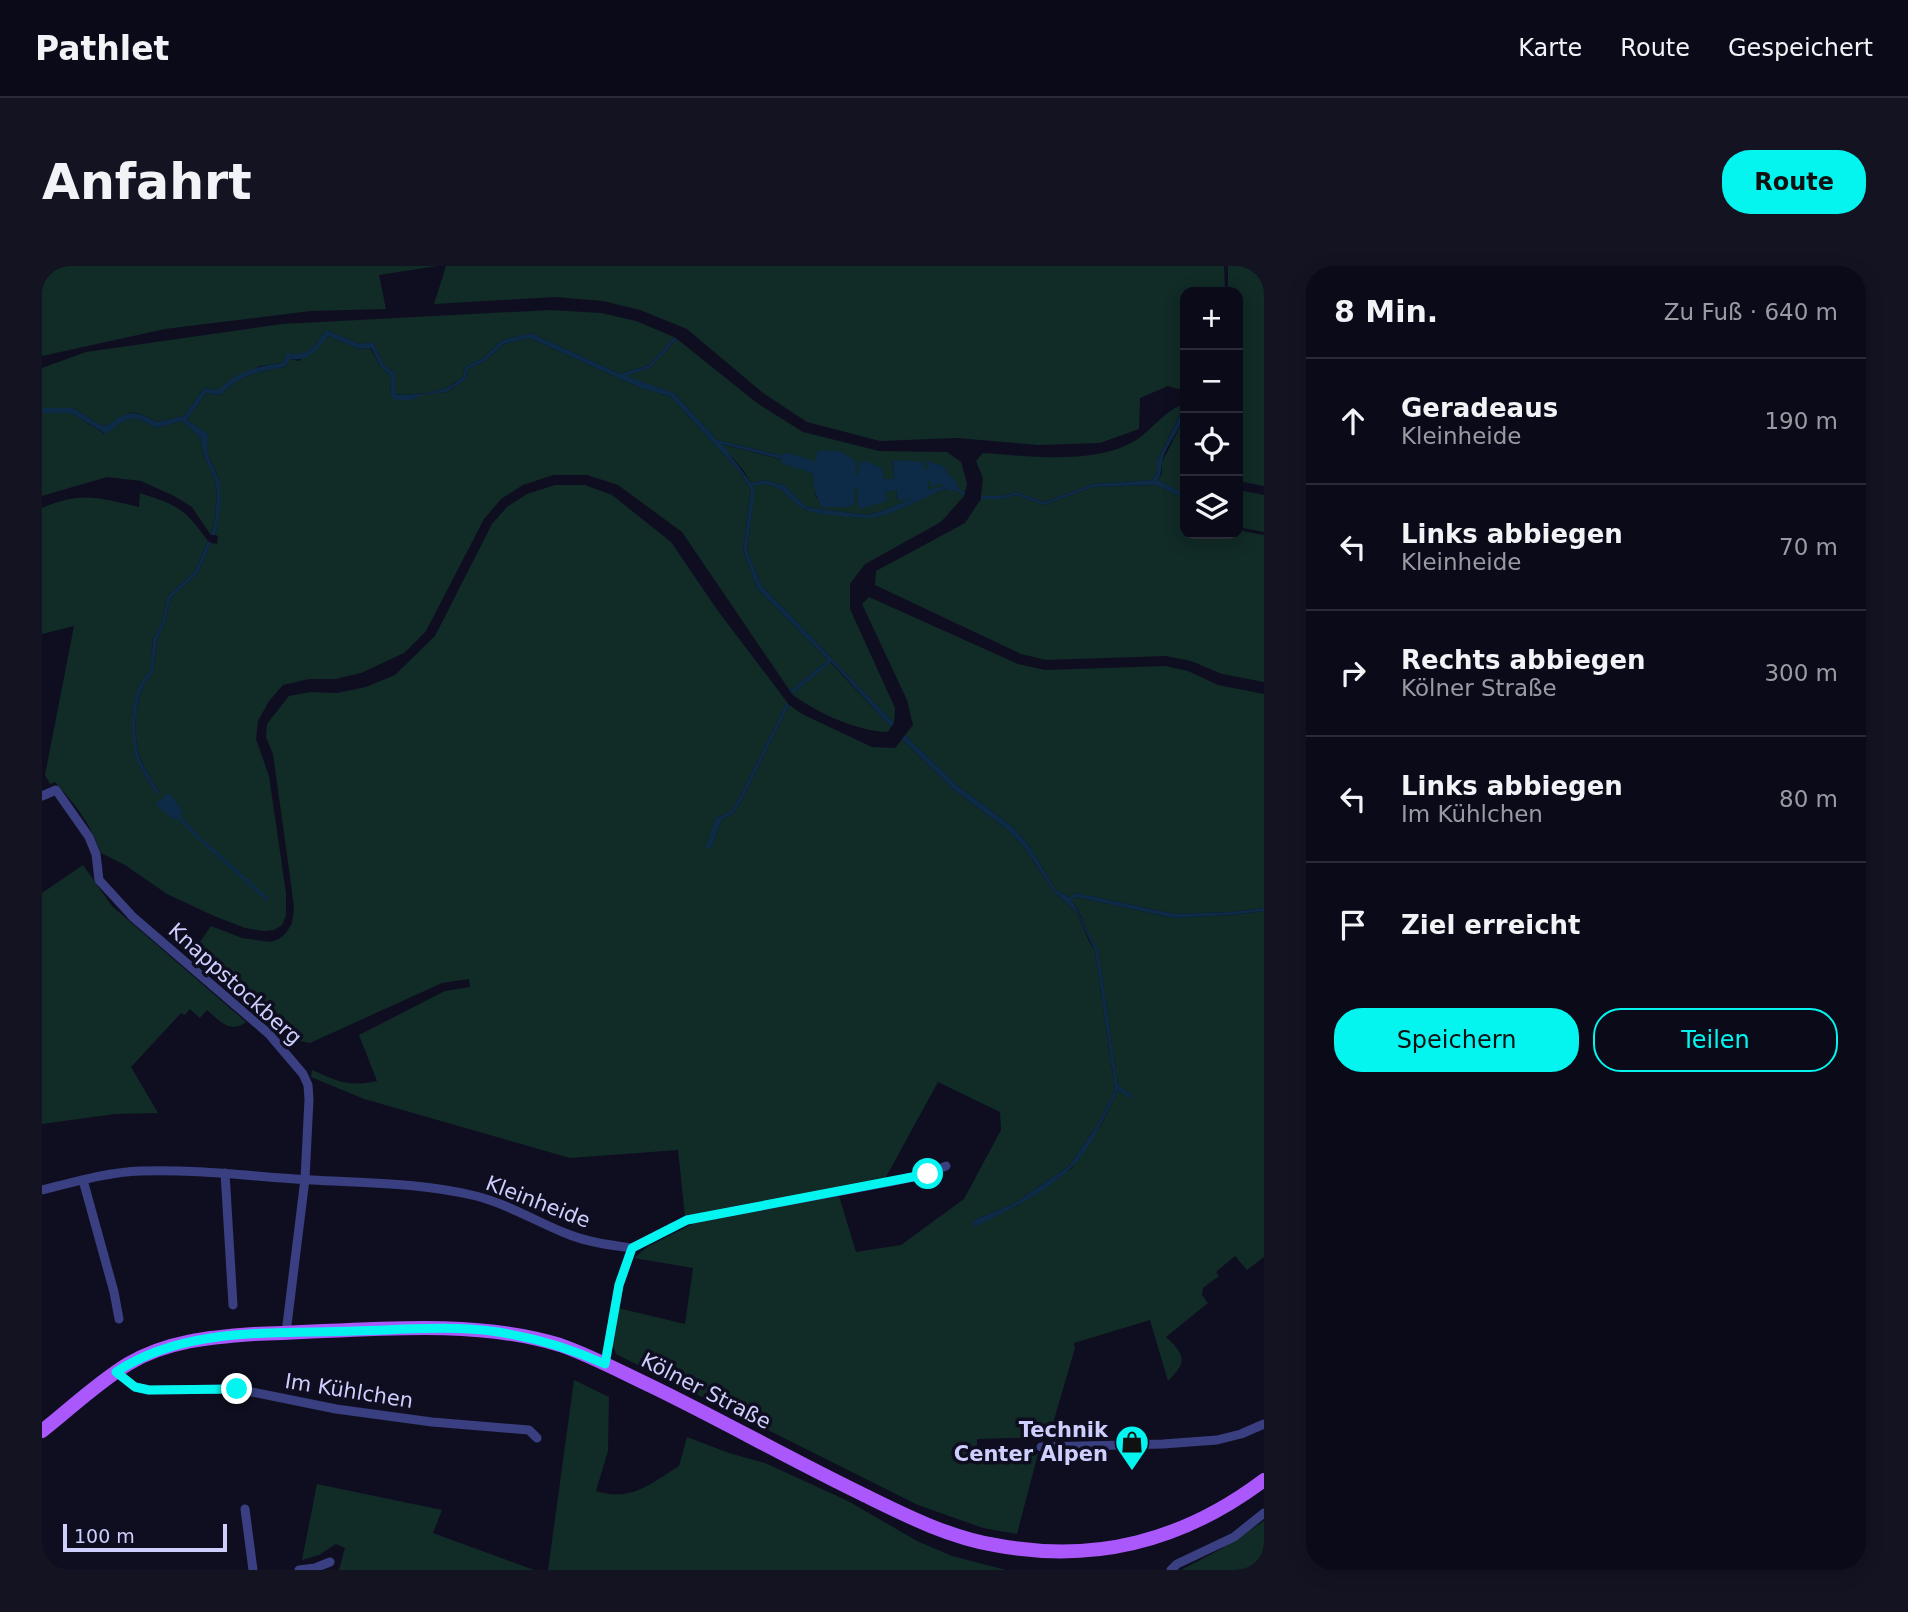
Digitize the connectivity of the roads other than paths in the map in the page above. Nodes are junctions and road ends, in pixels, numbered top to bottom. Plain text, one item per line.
1 (42, 796) edge
2 (946, 1166) dead end
3 (225, 1173) junction
4 (83, 1180) junction
5 (305, 1180) junction
6 (42, 1190) edge
7 (632, 1248) junction
8 (233, 1305) dead end
9 (119, 1319) dead end
10 (286, 1333) junction
11 (605, 1364) junction
12 (116, 1372) junction
13 (1264, 1424) edge
14 (42, 1431) edge
15 (537, 1438) dead end
16 (1041, 1447) dead end
17 (1264, 1480) edge
18 (245, 1509) dead end
19 (1264, 1513) edge
20 (330, 1562) dead end
21 (253, 1570) edge
22 (299, 1570) edge
23 (1171, 1570) edge

1 - 5 street, Knappstockberg
2 - 7 street
3 - 4 street, Kleinheide
3 - 5 street, Kleinheide
3 - 8 street
4 - 6 street, Kleinheide
4 - 9 street
5 - 7 street, Kleinheide
5 - 10 street, Knappstockberg
7 - 11 street
10 - 11 main road, Kölner Straße
10 - 12 main road, Kölner Straße
11 - 17 main road, Kölner Straße
12 - 14 main road, Kölner Straße
12 - 15 street, Im Kühlchen
13 - 16 street
18 - 21 street
19 - 23 street
20 - 22 street

